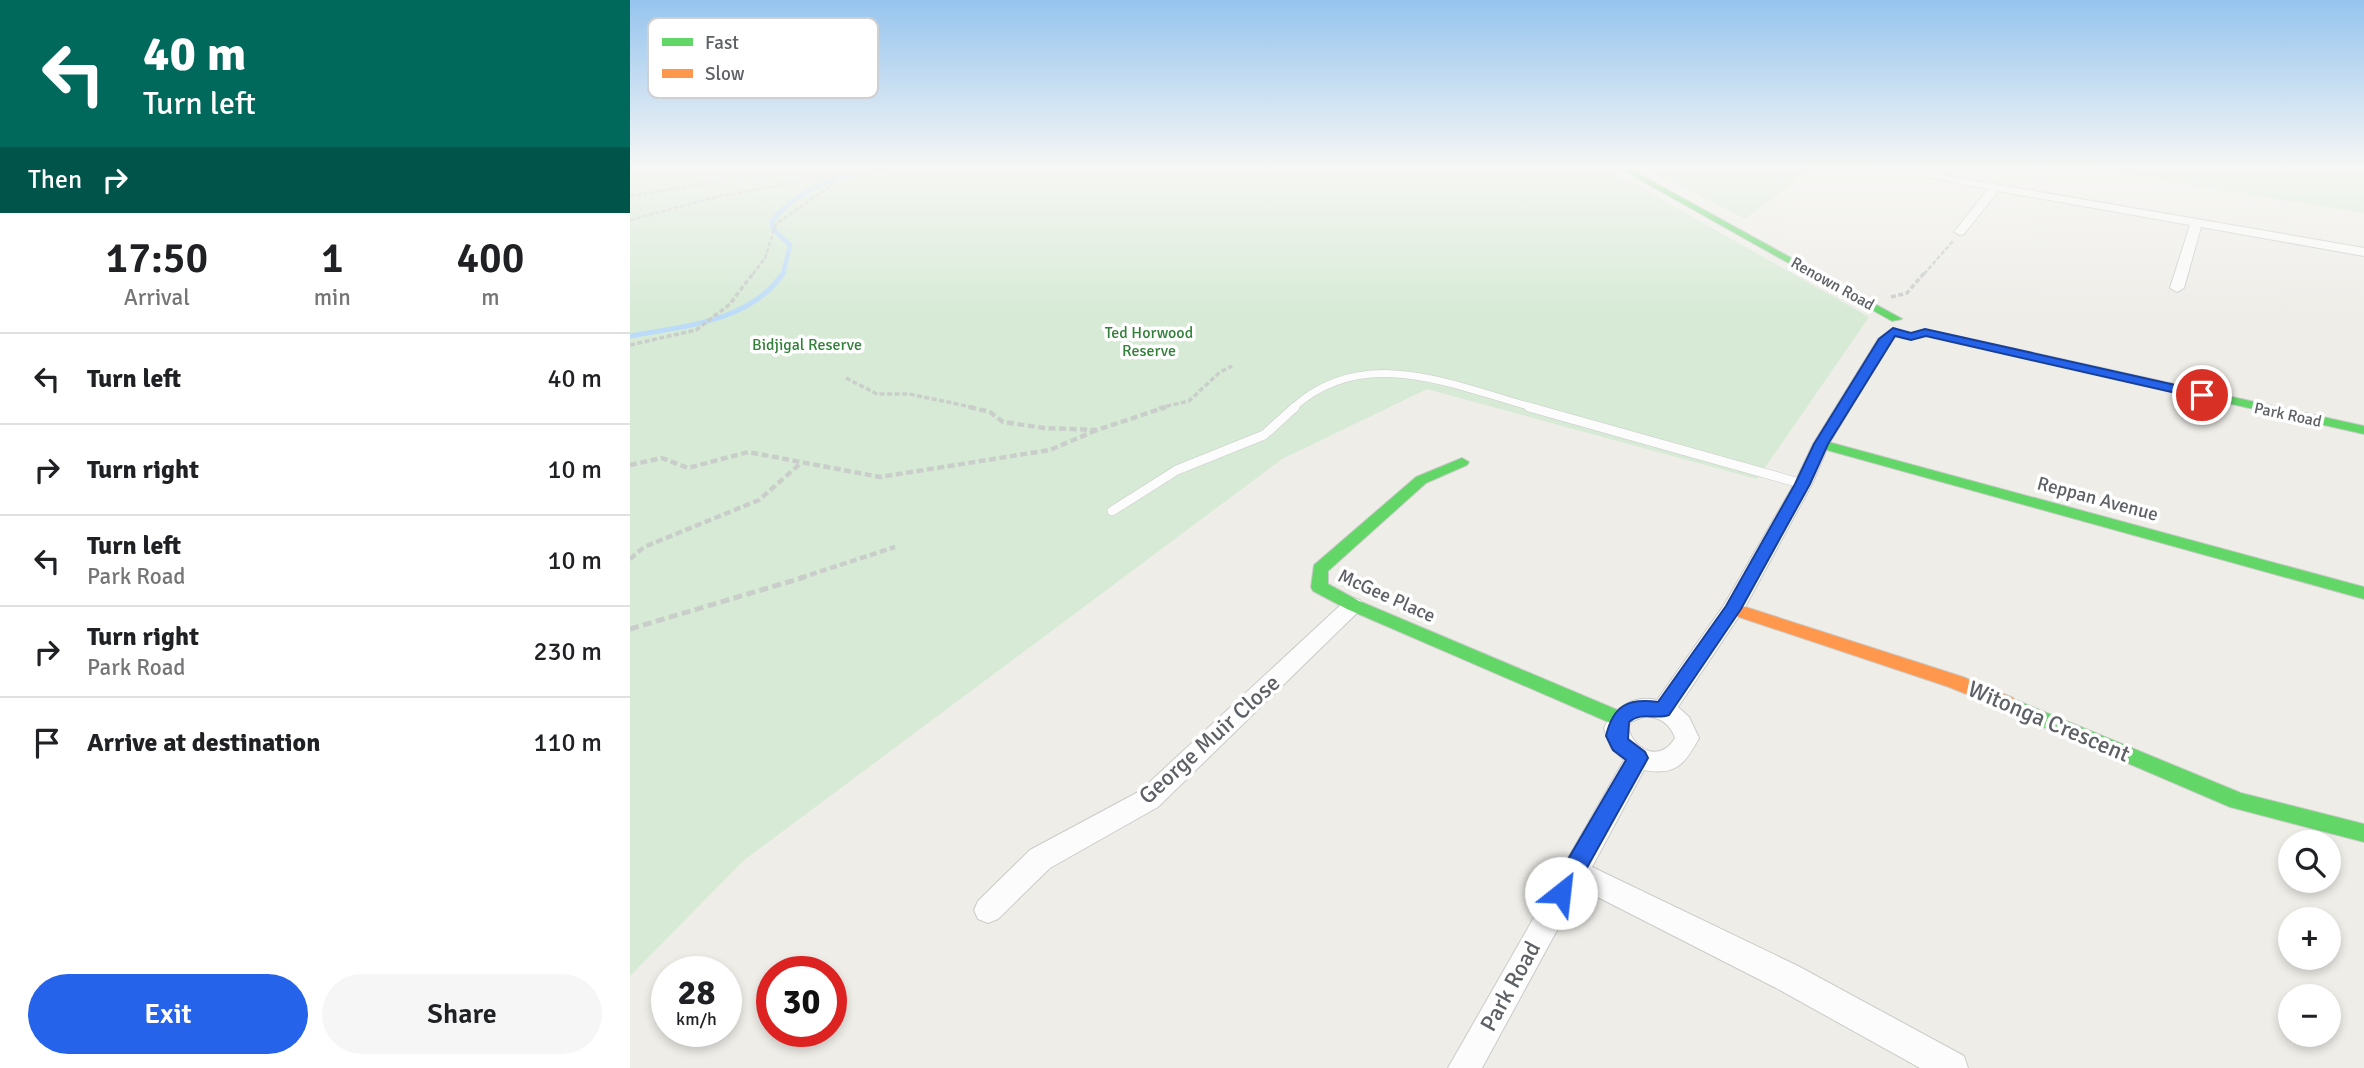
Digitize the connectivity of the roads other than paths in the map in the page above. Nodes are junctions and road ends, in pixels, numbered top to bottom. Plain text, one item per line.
1 (1708, 218) edge
2 (1971, 218) edge
3 (2178, 218) edge
4 (2197, 221) junction
5 (1960, 232) road end
6 (2364, 252) edge
7 (2177, 288) dead end
8 (1894, 326) junction
9 (1925, 332) joint
10 (2364, 430) edge
11 (1821, 444) junction
12 (1462, 462) dead end
13 (1803, 484) junction
14 (1112, 511) dead end
15 (2364, 593) edge
16 (1353, 605) junction
17 (1733, 609) junction
18 (1662, 710) junction
19 (1620, 719) junction
20 (1638, 758) junction
21 (2364, 833) edge
22 (1573, 871) junction
23 (988, 910) dead end
24 (1464, 1068) edge
25 (1952, 1068) edge

1 - 8 street, Renown Road
2 - 5 street
3 - 4 street
4 - 6 street
4 - 7 street
8 - 9 street, Renown Road
8 - 11 street
9 - 10 street, Park Road
11 - 13 street
11 - 15 street, Reppan Avenue
12 - 16 street, McGee Place
13 - 14 lane
13 - 17 street
16 - 19 street, McGee Place
16 - 23 street, George Muir Close
17 - 18 street
17 - 21 street, Witonga Crescent
18 - 19 street
18 - 20 street
19 - 20 street
20 - 22 street, Park Road
22 - 24 street, Park Road
22 - 25 street

